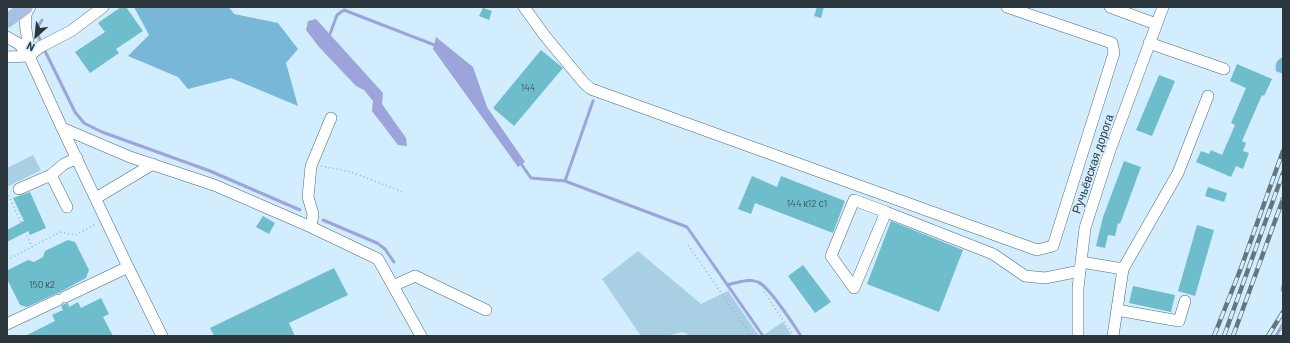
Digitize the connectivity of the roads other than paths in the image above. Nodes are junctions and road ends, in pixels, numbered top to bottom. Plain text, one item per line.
1 (26, 7) edge
2 (30, 7) edge
3 (103, 7) edge
4 (524, 7) edge
5 (1007, 7) edge
6 (1110, 7) edge
7 (1163, 7) edge
8 (7, 21) edge
9 (1156, 24) junction
10 (7, 37) edge
11 (1149, 43) junction
12 (28, 54) junction
13 (7, 57) edge
14 (1224, 69) dead end
15 (1208, 96) dead end
16 (331, 118) dead end
17 (62, 128) junction
18 (77, 158) junction
19 (153, 164) junction
20 (51, 175) junction
21 (19, 189) dead end
22 (96, 198) junction
23 (67, 207) dead end
24 (886, 212) junction
25 (311, 228) junction
26 (1080, 266) junction
27 (128, 267) junction
28 (1122, 268) junction
29 (393, 286) junction
30 (1185, 301) dead end
31 (486, 310) dead end
32 (1117, 310) junction
33 (7, 324) edge
34 (162, 336) edge
35 (421, 336) edge
36 (1078, 336) edge
37 (1113, 336) edge

1 - 8 main road
2 - 12 street
3 - 12 street
4 - 5 street
6 - 9 street
7 - 9 street, Ручьёвская дорога
9 - 11 street, Ручьёвская дорога
10 - 12 street
11 - 14 street
11 - 26 street, Ручьёвская дорога
12 - 13 street
12 - 17 street
15 - 28 street
16 - 25 street
17 - 18 street
17 - 19 street
18 - 20 street
18 - 22 street
19 - 22 street
19 - 25 street
20 - 21 street
20 - 23 street
22 - 27 street
24 - 24 street
24 - 26 street
25 - 29 street
26 - 28 street
26 - 36 street, Ручьёвская дорога
27 - 33 street
27 - 34 street
28 - 32 street
29 - 31 street
29 - 35 street
30 - 32 street
32 - 37 street

